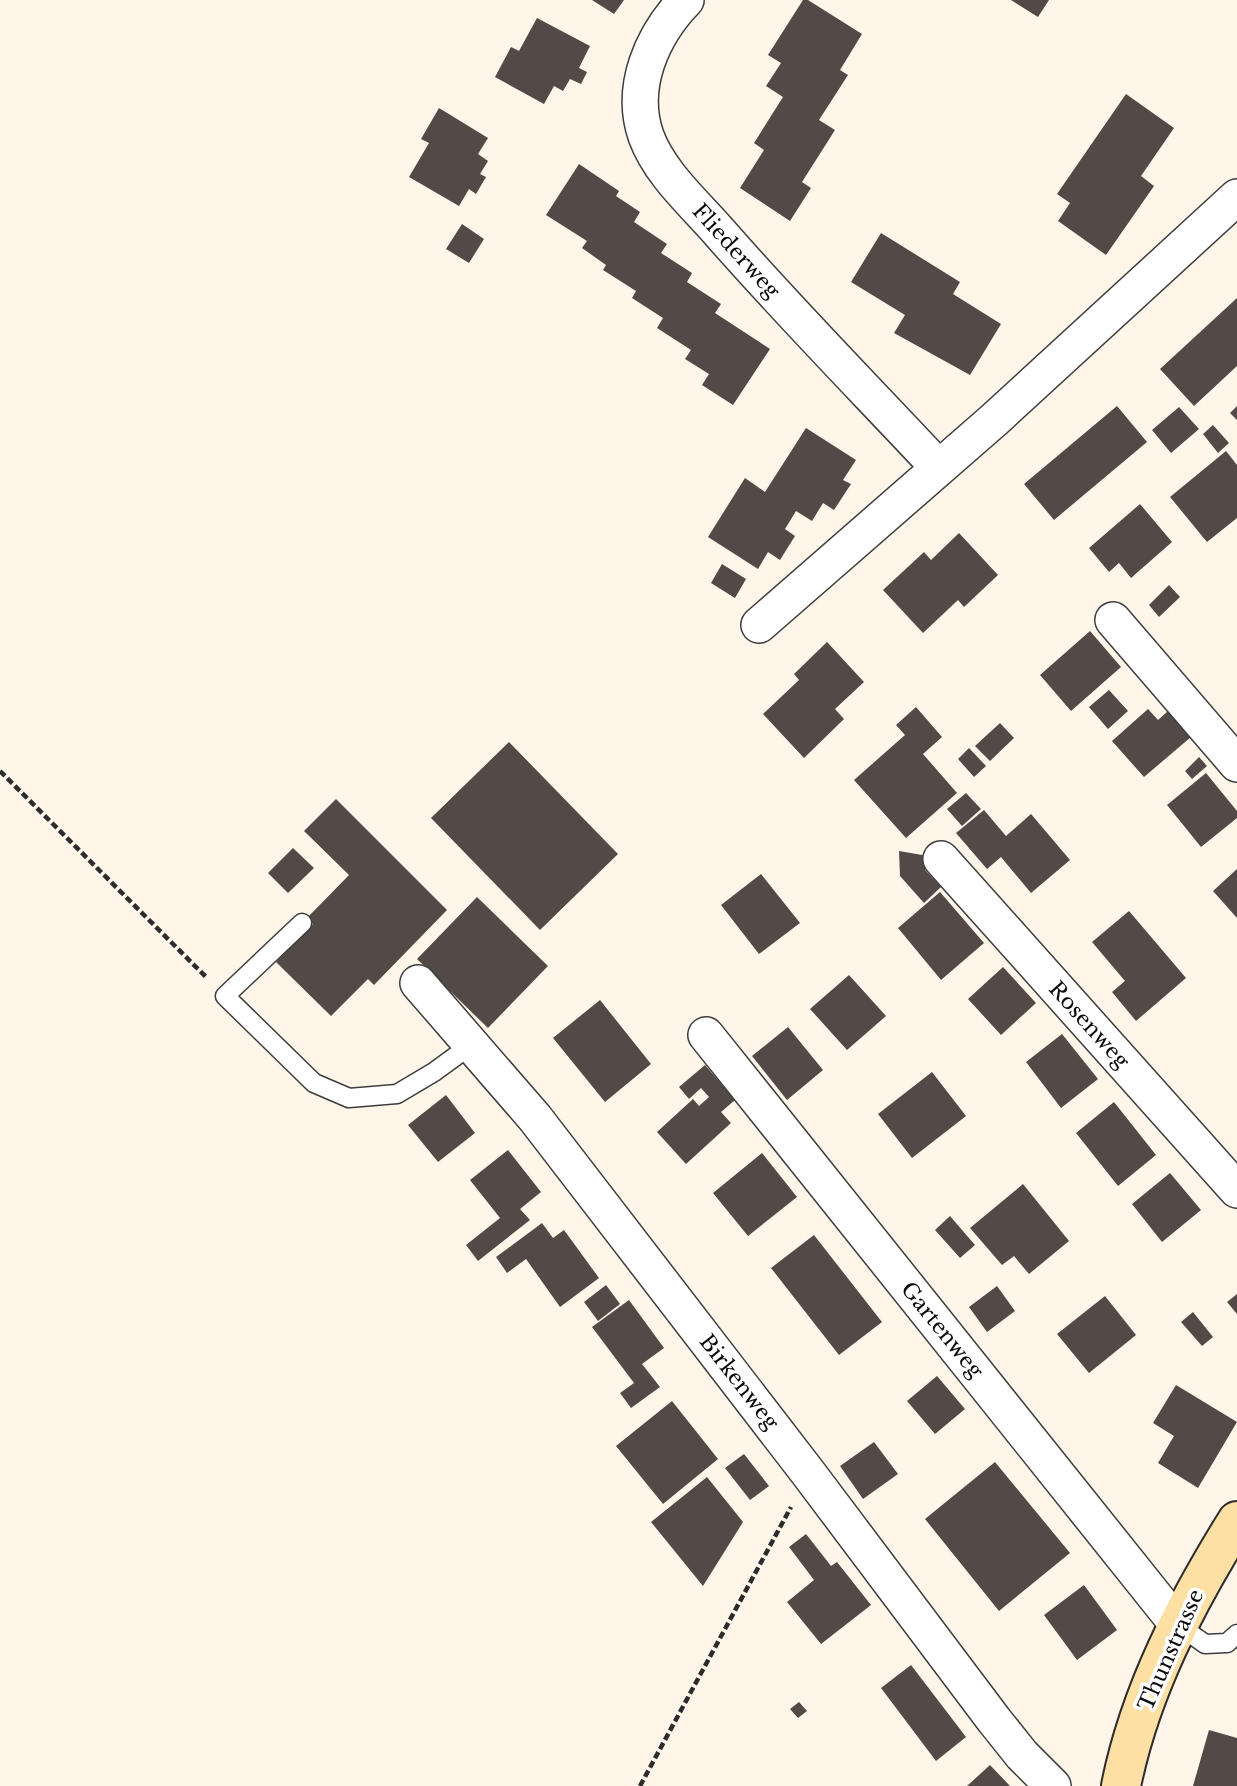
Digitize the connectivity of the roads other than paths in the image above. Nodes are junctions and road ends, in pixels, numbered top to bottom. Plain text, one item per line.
1 (686, 0) edge
2 (1237, 197) edge
3 (938, 467) junction
4 (1113, 620) dead end
5 (759, 625) dead end
6 (1237, 764) edge
7 (941, 859) dead end
8 (302, 923) dead end
9 (418, 983) dead end
10 (706, 1035) dead end
11 (471, 1045) junction
12 (1237, 1190) edge
13 (1237, 1521) edge
14 (1177, 1625) junction
15 (1237, 1633) edge
16 (1053, 1786) edge
17 (1121, 1786) edge

1 - 3 street, Fliederweg
2 - 3 street
3 - 5 street
4 - 6 street
7 - 12 street, Rosenweg
8 - 11 lane
9 - 11 street, Birkenweg
10 - 14 street, Gartenweg
11 - 16 street, Birkenweg
13 - 14 main road, Thunstrasse
14 - 15 lane
14 - 17 main road, Thunstrasse

